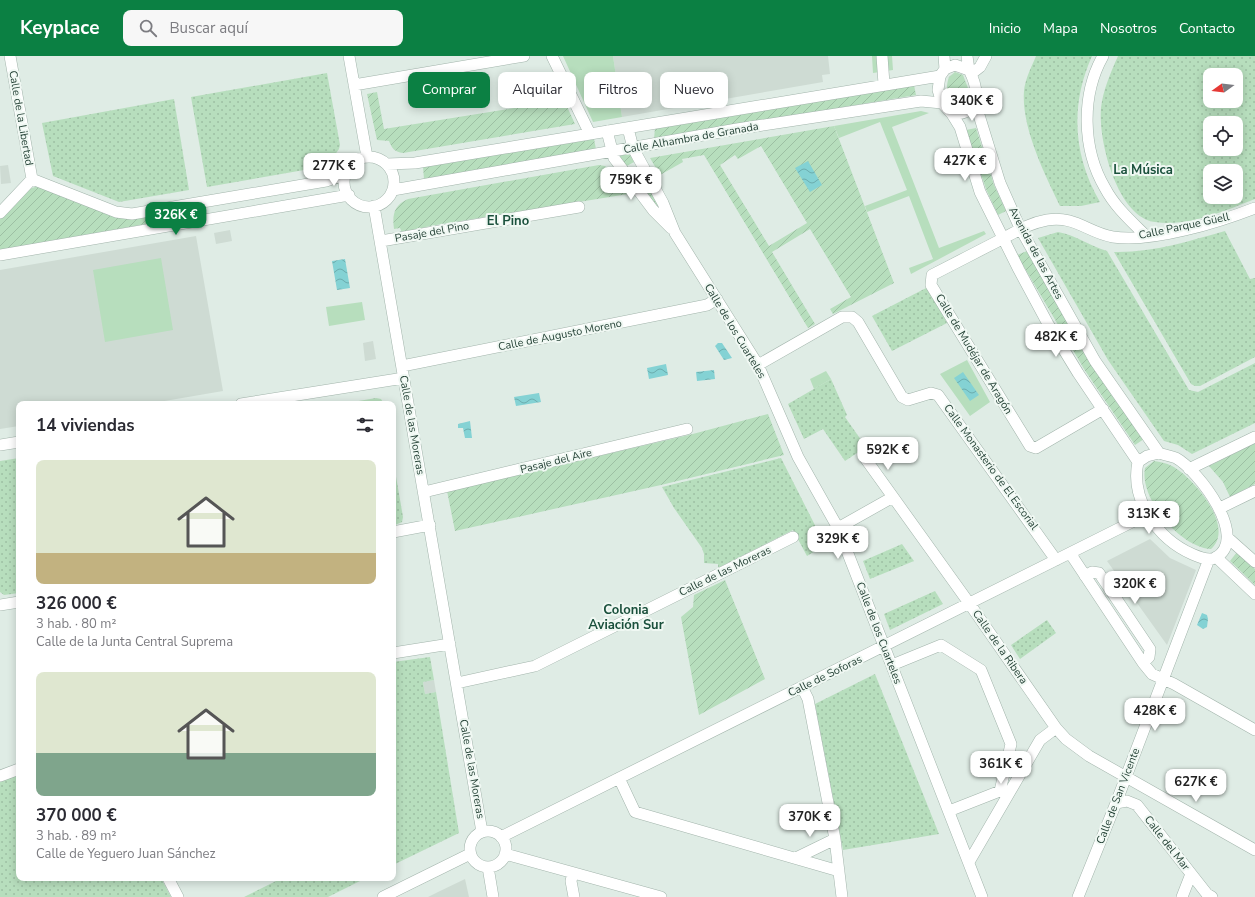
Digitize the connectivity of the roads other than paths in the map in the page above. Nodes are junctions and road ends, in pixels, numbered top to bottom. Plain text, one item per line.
1 (10, 56) edge
2 (349, 56) edge
3 (524, 56) edge
4 (552, 56) edge
5 (882, 56) edge
6 (944, 56) edge
7 (966, 56) edge
8 (986, 56) edge
9 (1103, 56) edge
10 (970, 72) junction
11 (942, 73) junction
12 (884, 84) junction
13 (354, 85) junction
14 (975, 102) junction
15 (942, 103) junction
16 (952, 114) junction
17 (628, 128) junction
18 (607, 131) junction
19 (590, 134) junction
20 (633, 148) junction
21 (611, 152) junction
22 (367, 157) junction
23 (387, 164) junction
24 (346, 174) junction
25 (32, 179) junction
26 (393, 190) junction
27 (349, 195) junction
28 (374, 206) junction
29 (579, 207) dead end
30 (1255, 208) edge
31 (0, 213) edge
32 (1127, 218) junction
33 (1020, 228) junction
34 (675, 232) junction
35 (1111, 236) junction
36 (1146, 236) junction
37 (1003, 238) junction
38 (381, 241) junction
39 (0, 255) edge
40 (717, 299) junction
41 (758, 365) junction
42 (402, 366) junction
43 (404, 378) junction
44 (285, 401) edge
45 (1102, 409) junction
46 (687, 429) dead end
47 (1255, 437) edge
48 (16, 442) edge
49 (0, 445) edge
50 (1158, 453) junction
51 (865, 458) dead end
52 (1138, 462) junction
53 (1189, 469) junction
54 (1255, 491) edge
55 (424, 492) junction
56 (893, 497) junction
57 (1220, 508) junction
58 (1148, 514) junction
59 (430, 525) junction
60 (838, 528) junction
61 (396, 531) edge
62 (793, 537) dead end
63 (1228, 538) junction
64 (1070, 553) junction
65 (1212, 558) junction
66 (1056, 560) junction
67 (1255, 562) edge
68 (1255, 594) edge
69 (16, 602) edge
70 (969, 603) junction
71 (0, 605) edge
72 (450, 644) junction
73 (885, 646) junction
74 (396, 653) edge
75 (892, 664) junction
76 (1163, 679) junction
77 (457, 683) junction
78 (802, 687) junction
79 (1056, 728) junction
80 (1255, 730) edge
81 (16, 770) edge
82 (0, 776) edge
83 (1126, 777) junction
84 (619, 778) junction
85 (1152, 791) junction
86 (1116, 803) junction
87 (1137, 805) junction
88 (949, 811) junction
89 (482, 832) junction
90 (501, 837) junction
91 (835, 839) junction
92 (1255, 850) edge
93 (470, 854) junction
94 (505, 854) junction
95 (796, 858) junction
96 (969, 862) junction
97 (488, 867) junction
98 (839, 871) junction
99 (573, 873) junction
100 (1191, 874) junction
101 (170, 881) edge
102 (647, 895) edge
103 (178, 897) edge
104 (383, 897) edge
105 (493, 897) edge
106 (574, 897) edge
107 (661, 897) edge
108 (842, 897) edge
109 (982, 897) edge
110 (1078, 897) edge
111 (1182, 897) edge
112 (1212, 897) edge

1 - 25 street, Calle de la Libertad
2 - 13 street
3 - 13 street
4 - 19 street
5 - 12 street
6 - 11 street
7 - 10 street
8 - 10 street
9 - 32 street
10 - 11 street
10 - 14 street
11 - 12 street, Calle Alhambra de Granada
11 - 15 street
12 - 17 street, Calle Alhambra de Granada
13 - 22 street
14 - 16 street
14 - 33 street, Avenida de las Artes
15 - 16 street
15 - 20 street, Calle Alhambra de Granada
16 - 37 street, Avenida de las Artes
17 - 18 street, Calle Alhambra de Granada
17 - 20 street, Calle de los Cuarteles
18 - 19 street, Calle Alhambra de Granada
18 - 21 street, Calle de los Cuarteles
19 - 23 street, Calle Alhambra de Granada
20 - 21 street, Calle Alhambra de Granada
20 - 34 street, Calle de los Cuarteles
21 - 26 street, Calle Alhambra de Granada
21 - 34 street, Calle de los Cuarteles
22 - 23 street
22 - 24 street
23 - 26 street
24 - 25 street
24 - 27 street
25 - 31 street
26 - 28 street
27 - 28 street
27 - 39 street
28 - 38 street, Calle de las Moreras
29 - 38 street, Pasaje del Pino
30 - 36 street, Calle Parque Güell
32 - 35 street
32 - 36 street
33 - 35 street, Calle Parque Güell
33 - 37 street, Calle de Mudéjar de Aragón
33 - 50 street, Avenida de las Artes
34 - 40 street, Calle de los Cuarteles
35 - 36 street, Calle Parque Güell
37 - 45 street, Avenida de las Artes
37 - 45 street, Calle de Mudéjar de Aragón
38 - 42 street, Calle de las Moreras
40 - 41 street, Calle de los Cuarteles
40 - 42 street, Calle de Augusto Moreno
41 - 60 street, Calle de los Cuarteles
41 - 66 street, Calle Monasterio de El Escorial
42 - 43 street, Calle de las Moreras
43 - 44 street
43 - 55 street, Calle de las Moreras
45 - 52 street, Avenida de las Artes
46 - 55 street, Pasaje del Aire
47 - 53 street
48 - 49 street
50 - 52 street
50 - 53 street
51 - 56 street, Calle de la Ribera
52 - 58 street
53 - 57 street
54 - 57 street
55 - 59 street, Calle de las Moreras
56 - 60 street
56 - 70 street, Calle de la Ribera
57 - 63 street
58 - 64 street, Calle de Soforas
58 - 65 street
59 - 61 street
59 - 72 street, Calle de las Moreras
60 - 73 street, Calle de los Cuarteles
62 - 77 street, Calle de las Moreras
63 - 65 street, Calle de San Vicente
63 - 67 street
64 - 66 street, Calle de Soforas
64 - 76 street
65 - 68 street
65 - 76 street, Calle de San Vicente
66 - 70 street, Calle de Soforas
69 - 71 street
70 - 73 street, Calle de Soforas
70 - 79 street, Calle de la Ribera
72 - 74 street
72 - 77 street, Calle de las Moreras
73 - 75 street, Calle de los Cuarteles
73 - 78 street, Calle de Soforas
75 - 88 street, Calle de los Cuarteles
75 - 88 street
76 - 80 street
76 - 83 street, Calle de San Vicente
77 - 89 street, Calle de las Moreras
78 - 84 street, Calle de Soforas
78 - 91 street
79 - 83 street, Calle de la Ribera
79 - 96 street
81 - 82 street
83 - 85 street, Calle de la Ribera
83 - 86 street, Calle de San Vicente
84 - 90 street, Calle de Soforas
84 - 95 street
85 - 87 street
85 - 92 street, Calle de la Ribera
86 - 87 street, Calle del Mar
86 - 110 street, Calle de San Vicente
87 - 100 street, Calle del Mar
88 - 96 street, Calle de los Cuarteles
89 - 90 street
89 - 93 street
90 - 94 street
91 - 95 street
91 - 98 street
93 - 97 street
93 - 104 street
94 - 97 street
94 - 99 street
95 - 98 street
96 - 109 street, Calle de los Cuarteles
97 - 105 street
98 - 108 street
99 - 102 street
99 - 106 street
100 - 111 street
100 - 112 street, Calle del Mar
101 - 103 street
102 - 107 street

